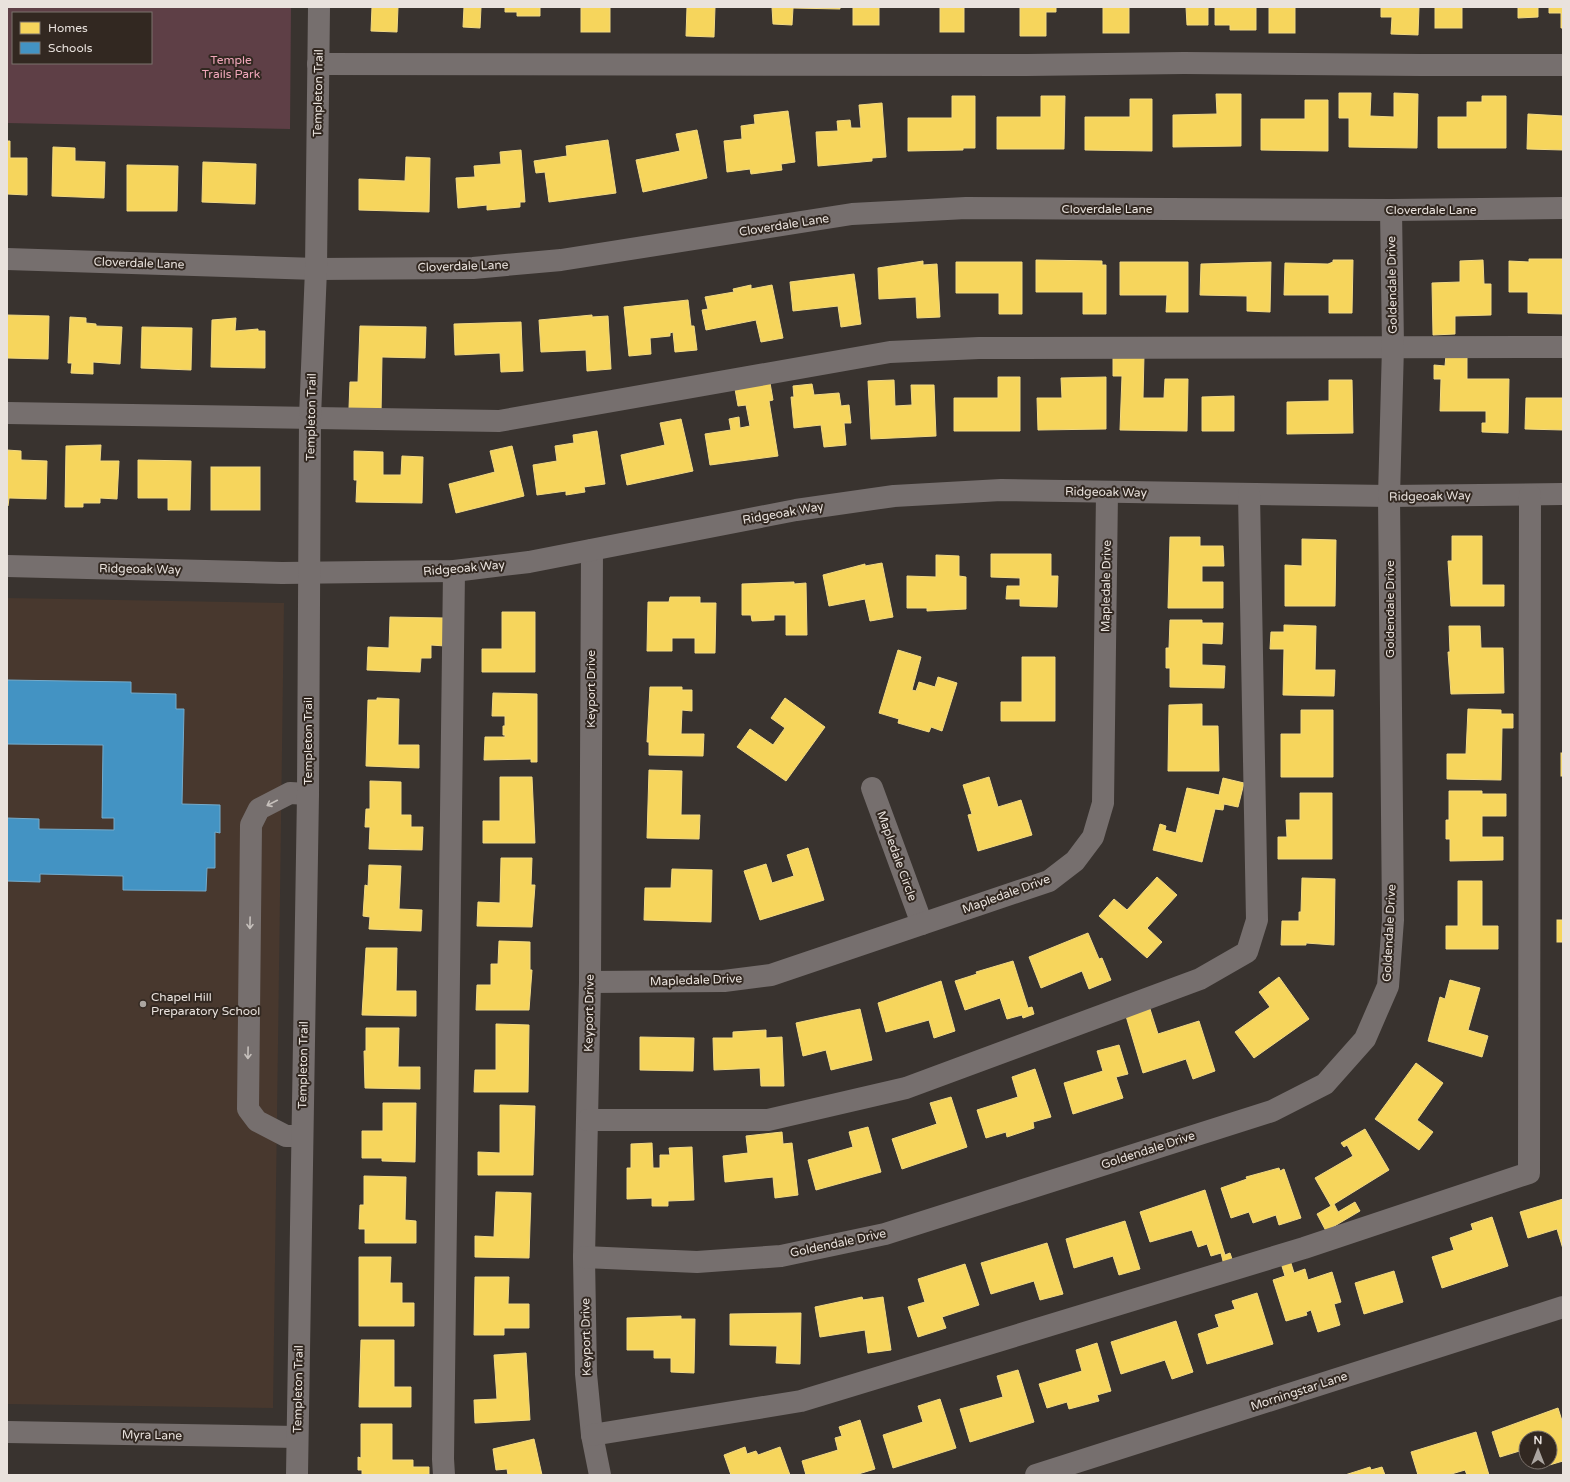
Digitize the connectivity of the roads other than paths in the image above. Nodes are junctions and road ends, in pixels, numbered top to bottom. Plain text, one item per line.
1 (319, 7) edge
2 (318, 64) junction
3 (1563, 65) edge
4 (1563, 208) edge
5 (1391, 210) junction
6 (7, 259) edge
7 (316, 270) junction
8 (1393, 346) junction
9 (1563, 347) edge
10 (7, 413) edge
11 (310, 417) junction
12 (1107, 492) junction
13 (1249, 494) junction
14 (1563, 494) edge
15 (1530, 495) junction
16 (1389, 496) junction
17 (592, 550) junction
18 (7, 566) edge
19 (454, 571) junction
20 (309, 572) junction
21 (872, 788) dead end
22 (308, 794) junction
23 (922, 924) junction
24 (590, 982) junction
25 (588, 1120) junction
26 (302, 1136) junction
27 (584, 1257) junction
28 (1563, 1307) edge
29 (7, 1432) edge
30 (592, 1435) junction
31 (297, 1437) junction
32 (297, 1475) edge
33 (444, 1475) edge
34 (600, 1475) edge
35 (1036, 1475) edge

1 - 2 street, Templeton Trail
2 - 3 street
2 - 7 street, Templeton Trail
4 - 5 street, Cloverdale Lane
5 - 7 street, Cloverdale Lane
5 - 8 street, Goldendale Drive
6 - 7 street, Cloverdale Lane
7 - 11 street, Templeton Trail
8 - 9 street
8 - 11 street
8 - 16 street, Goldendale Drive
10 - 11 street
11 - 20 street, Templeton Trail
12 - 13 street, Ridgeoak Way
12 - 17 street, Ridgeoak Way
12 - 23 street, Mapledale Drive
13 - 16 street, Ridgeoak Way
13 - 25 street
14 - 15 street, Ridgeoak Way
15 - 16 street, Ridgeoak Way
15 - 30 street
16 - 27 street, Goldendale Drive
17 - 19 street, Ridgeoak Way
17 - 24 street, Keyport Drive
18 - 20 street, Ridgeoak Way
19 - 20 street, Ridgeoak Way
19 - 33 street
20 - 22 street, Templeton Trail
21 - 23 street, Mapledale Circle
22 - 26 street, Templeton Trail
22 -> 26 street
23 - 24 street, Mapledale Drive
24 - 25 street, Keyport Drive
25 - 27 street, Keyport Drive
26 - 31 street, Templeton Trail
27 - 30 street, Keyport Drive
28 - 35 street, Morningstar Lane
29 - 31 street, Myra Lane
30 - 34 street, Keyport Drive
31 - 32 street, Templeton Trail

